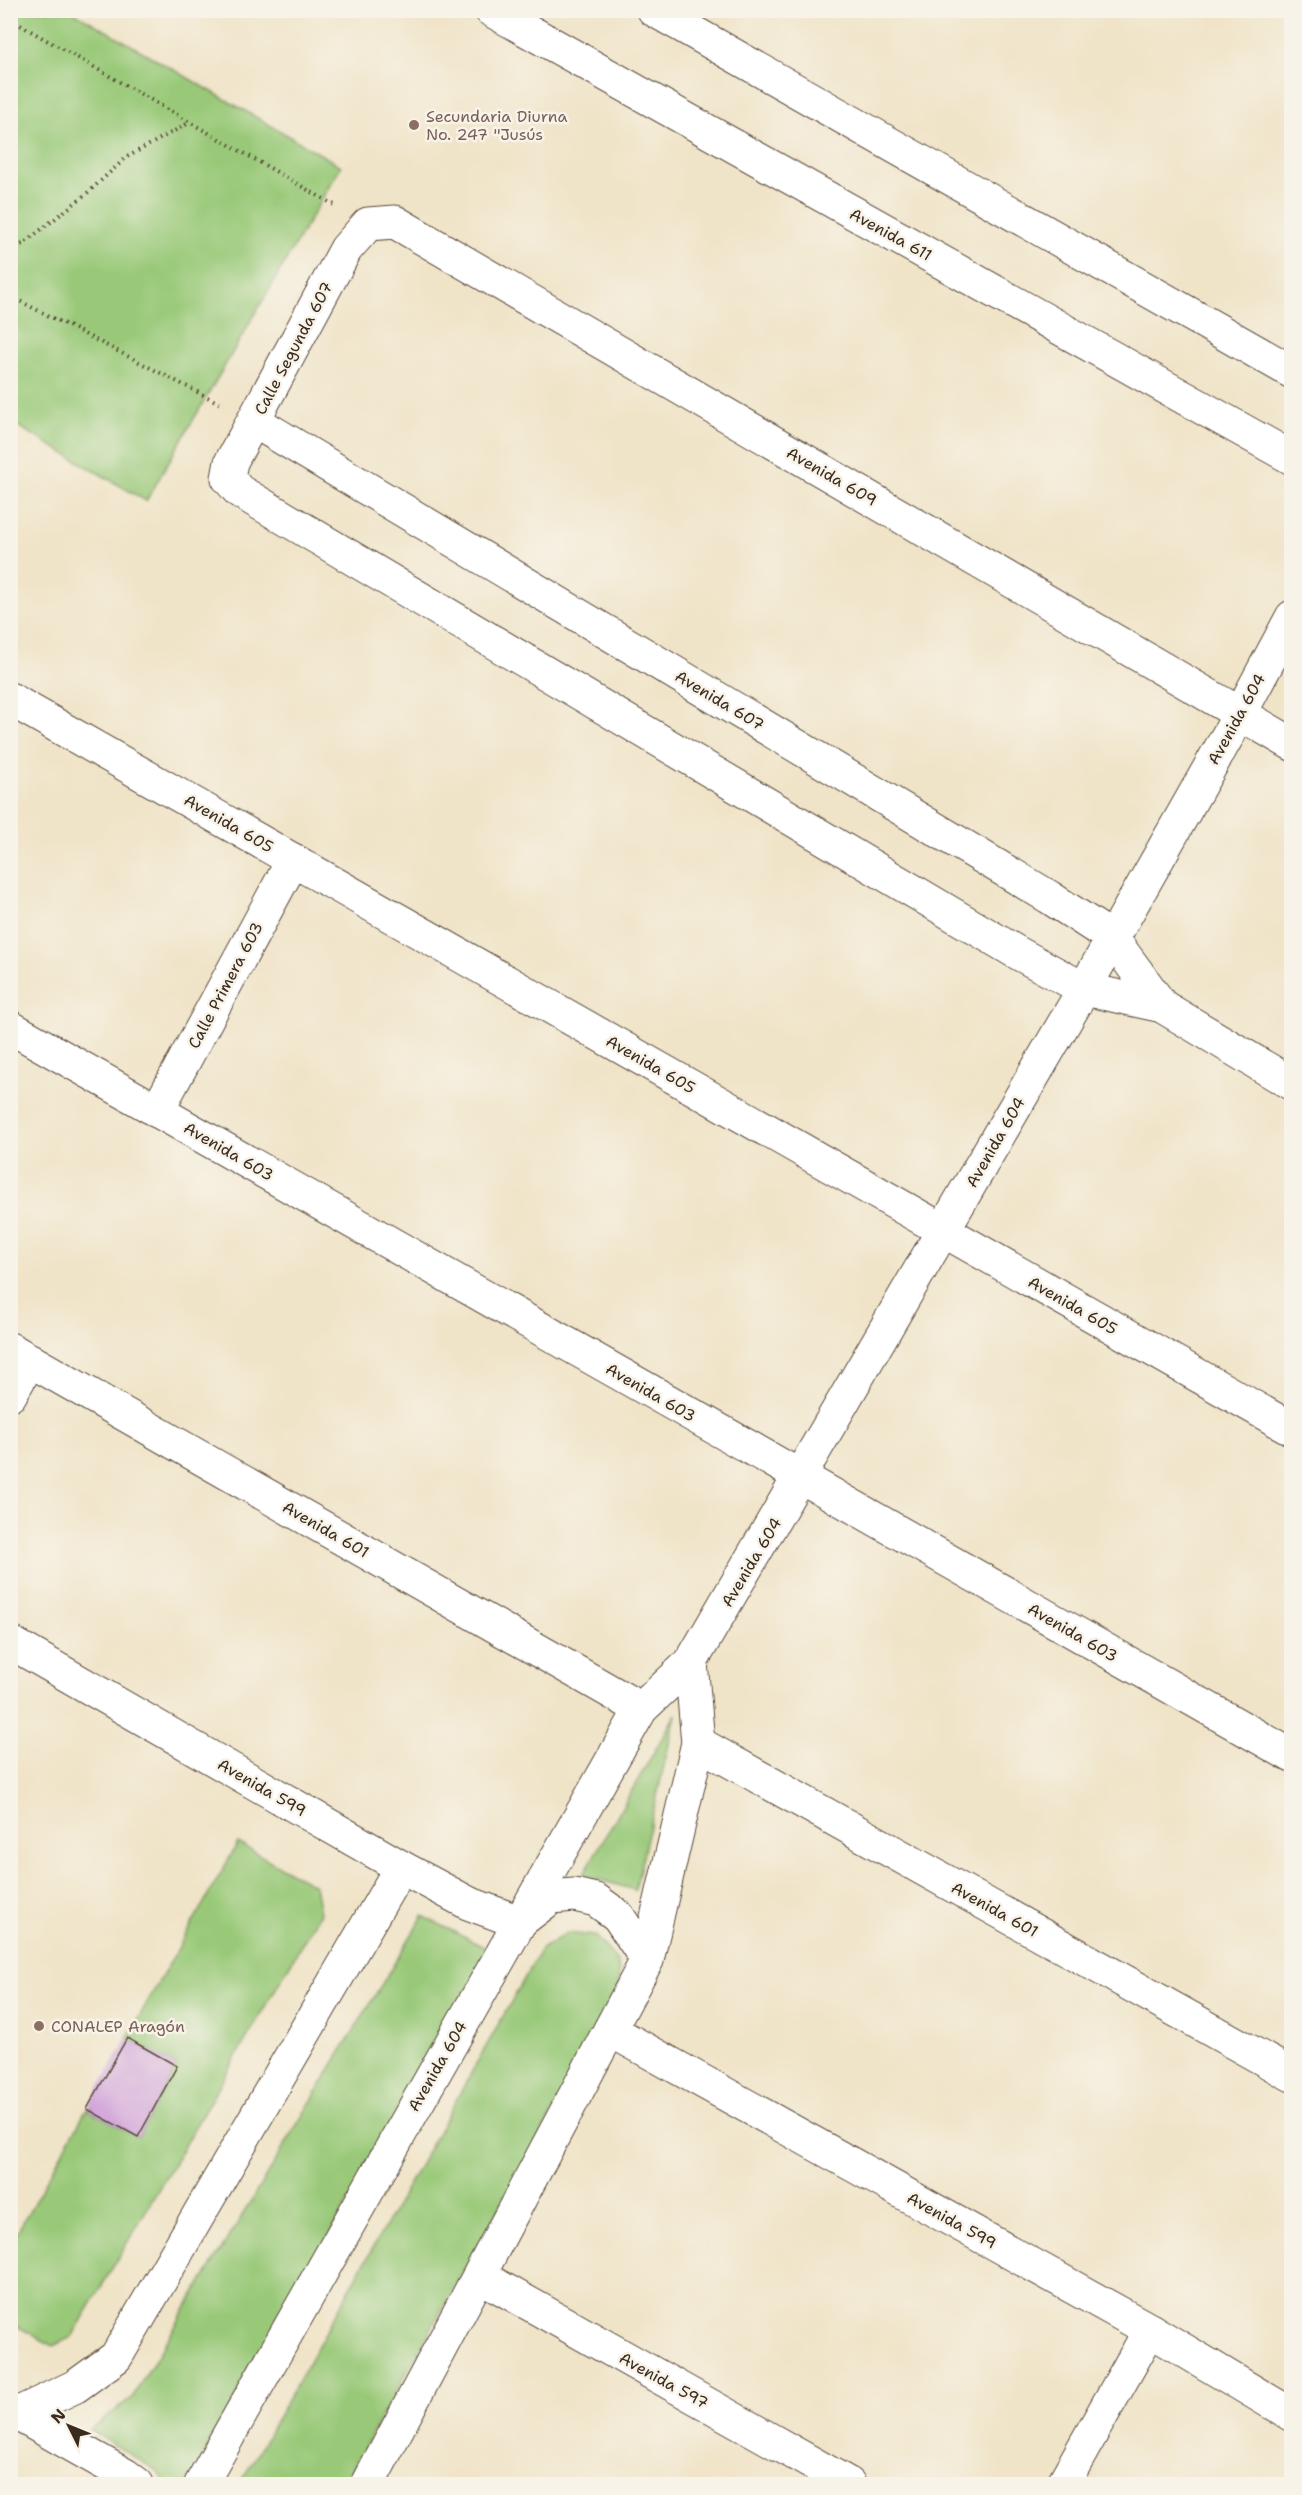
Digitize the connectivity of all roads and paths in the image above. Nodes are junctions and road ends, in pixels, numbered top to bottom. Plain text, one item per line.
1 (491, 10) edge
2 (654, 10) edge
3 (10, 19) edge
4 (190, 122) junction
5 (368, 224) junction
6 (10, 249) edge
7 (10, 296) edge
8 (1292, 372) edge
9 (254, 421) junction
10 (1292, 458) edge
11 (228, 478) joint
12 (1292, 617) edge
13 (10, 699) edge
14 (1240, 714) junction
15 (1292, 744) edge
16 (293, 860) junction
17 (1112, 938) junction
18 (1084, 989) junction
19 (1162, 1006) junction
20 (10, 1027) edge
21 (1292, 1084) edge
22 (157, 1110) junction
23 (944, 1231) junction
24 (20, 1354) edge
25 (10, 1395) edge
26 (1292, 1429) edge
27 (801, 1477) junction
28 (10, 1642) edge
29 (691, 1662) junction
30 (641, 1709) junction
31 (698, 1743) junction
32 (1292, 1756) edge
33 (401, 1867) junction
34 (519, 1922) junction
35 (647, 1960) junction
36 (610, 2030) junction
37 (1292, 2075) edge
38 (480, 2276) junction
39 (1150, 2330) junction
40 (14, 2412) edge
41 (1292, 2415) edge
42 (137, 2484) edge
43 (201, 2484) edge
44 (368, 2484) edge
45 (849, 2484) edge
46 (1063, 2484) edge

1 - 10 street, Avenida 611
2 - 8 street
3 - 4 path
4 - 5 path
4 - 6 path
5 - 9 street, Calle Segunda 607
5 - 14 street, Avenida 609
7 - 9 path
9 - 11 street, Calle Segunda 607
9 - 17 street, Avenida 607
11 - 18 street, Avenida 607
12 - 14 street, Avenida 604
13 - 16 street, Avenida 605
14 - 15 street, Avenida 609
14 - 17 street, Avenida 604
16 - 22 street, Calle Primera 603
16 - 23 street, Avenida 605
17 - 18 street, Avenida 604
17 - 19 street, Avenida 607
18 - 19 street, Avenida 607
18 - 23 street, Avenida 604
19 - 21 street, Avenida 607
20 - 22 street, Avenida 603
22 - 27 street, Avenida 603
23 - 26 street, Avenida 605
23 - 27 street, Avenida 604
24 - 25 street
24 - 30 street, Avenida 601
27 - 29 street, Avenida 604
27 - 32 street, Avenida 603
28 - 33 street, Avenida 599
29 - 30 street, Avenida 604
29 - 31 street
30 - 34 street, Avenida 604
31 - 35 street
31 - 37 street, Avenida 601
33 - 34 street, Avenida 599
33 - 40 street
34 - 35 street
34 - 43 street, Avenida 604
35 - 36 street
36 - 38 street
36 - 39 street, Avenida 599
38 - 44 street
38 - 45 street, Avenida 597
39 - 41 street, Avenida 599
39 - 46 street
40 - 42 street

